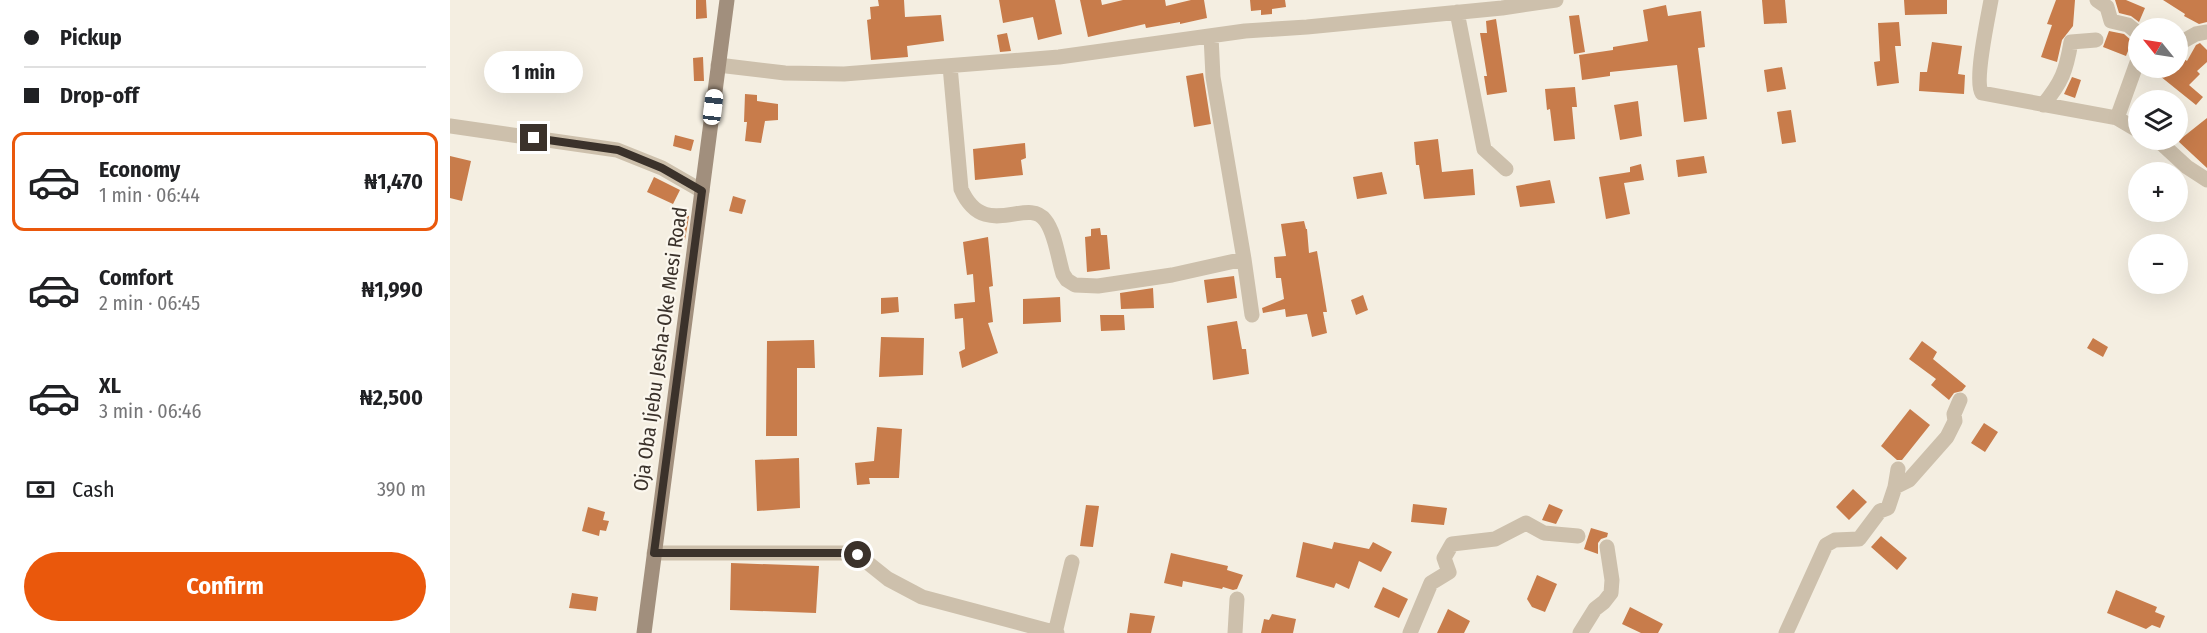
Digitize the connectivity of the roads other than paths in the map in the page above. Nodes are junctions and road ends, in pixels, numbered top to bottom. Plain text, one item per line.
1 (726, 0) edge
2 (1556, 0) edge
3 (1991, 0) edge
4 (2097, 0) edge
5 (1457, 12) junction
6 (2128, 25) edge
7 (2207, 33) edge
8 (1211, 36) junction
9 (2188, 38) edge
10 (2096, 40) dead end
11 (718, 65) junction
12 (950, 66) junction
13 (2131, 78) edge
14 (2043, 105) junction
15 (2117, 118) junction
16 (2128, 124) edge
17 (450, 126) edge
18 (2167, 150) edge
19 (1506, 169) dead end
20 (2207, 180) edge
21 (702, 191) junction
22 (1244, 260) junction
23 (1252, 315) dead end
24 (1960, 400) dead end
25 (1898, 468) dead end
26 (1895, 487) junction
27 (1578, 536) dead end
28 (1606, 547) dead end
29 (654, 553) junction
30 (1072, 562) dead end
31 (1237, 599) dead end
32 (644, 633) edge
33 (1056, 633) edge
34 (1235, 633) edge
35 (1410, 633) edge
36 (1580, 633) edge
37 (1786, 633) edge

1 - 11 main road, Oja Oba Ijebu Jesha-Oke Mesi Road
2 - 5 street
3 - 14 street
4 - 6 street
5 - 8 street
5 - 19 street
7 - 9 street
8 - 12 street
8 - 22 street
10 - 14 street
11 - 12 street
11 - 21 main road, Oja Oba Ijebu Jesha-Oke Mesi Road
12 - 22 street
13 - 15 street
14 - 15 street
15 - 16 street
17 - 21 street
18 - 20 street
21 - 29 main road, Oja Oba Ijebu Jesha-Oke Mesi Road
22 - 23 street
24 - 26 street
25 - 26 street
26 - 37 street
27 - 35 street
28 - 36 street
29 - 32 main road, Oja Oba Ijebu Jesha-Oke Mesi Road
29 - 33 street
30 - 33 street
31 - 34 street

